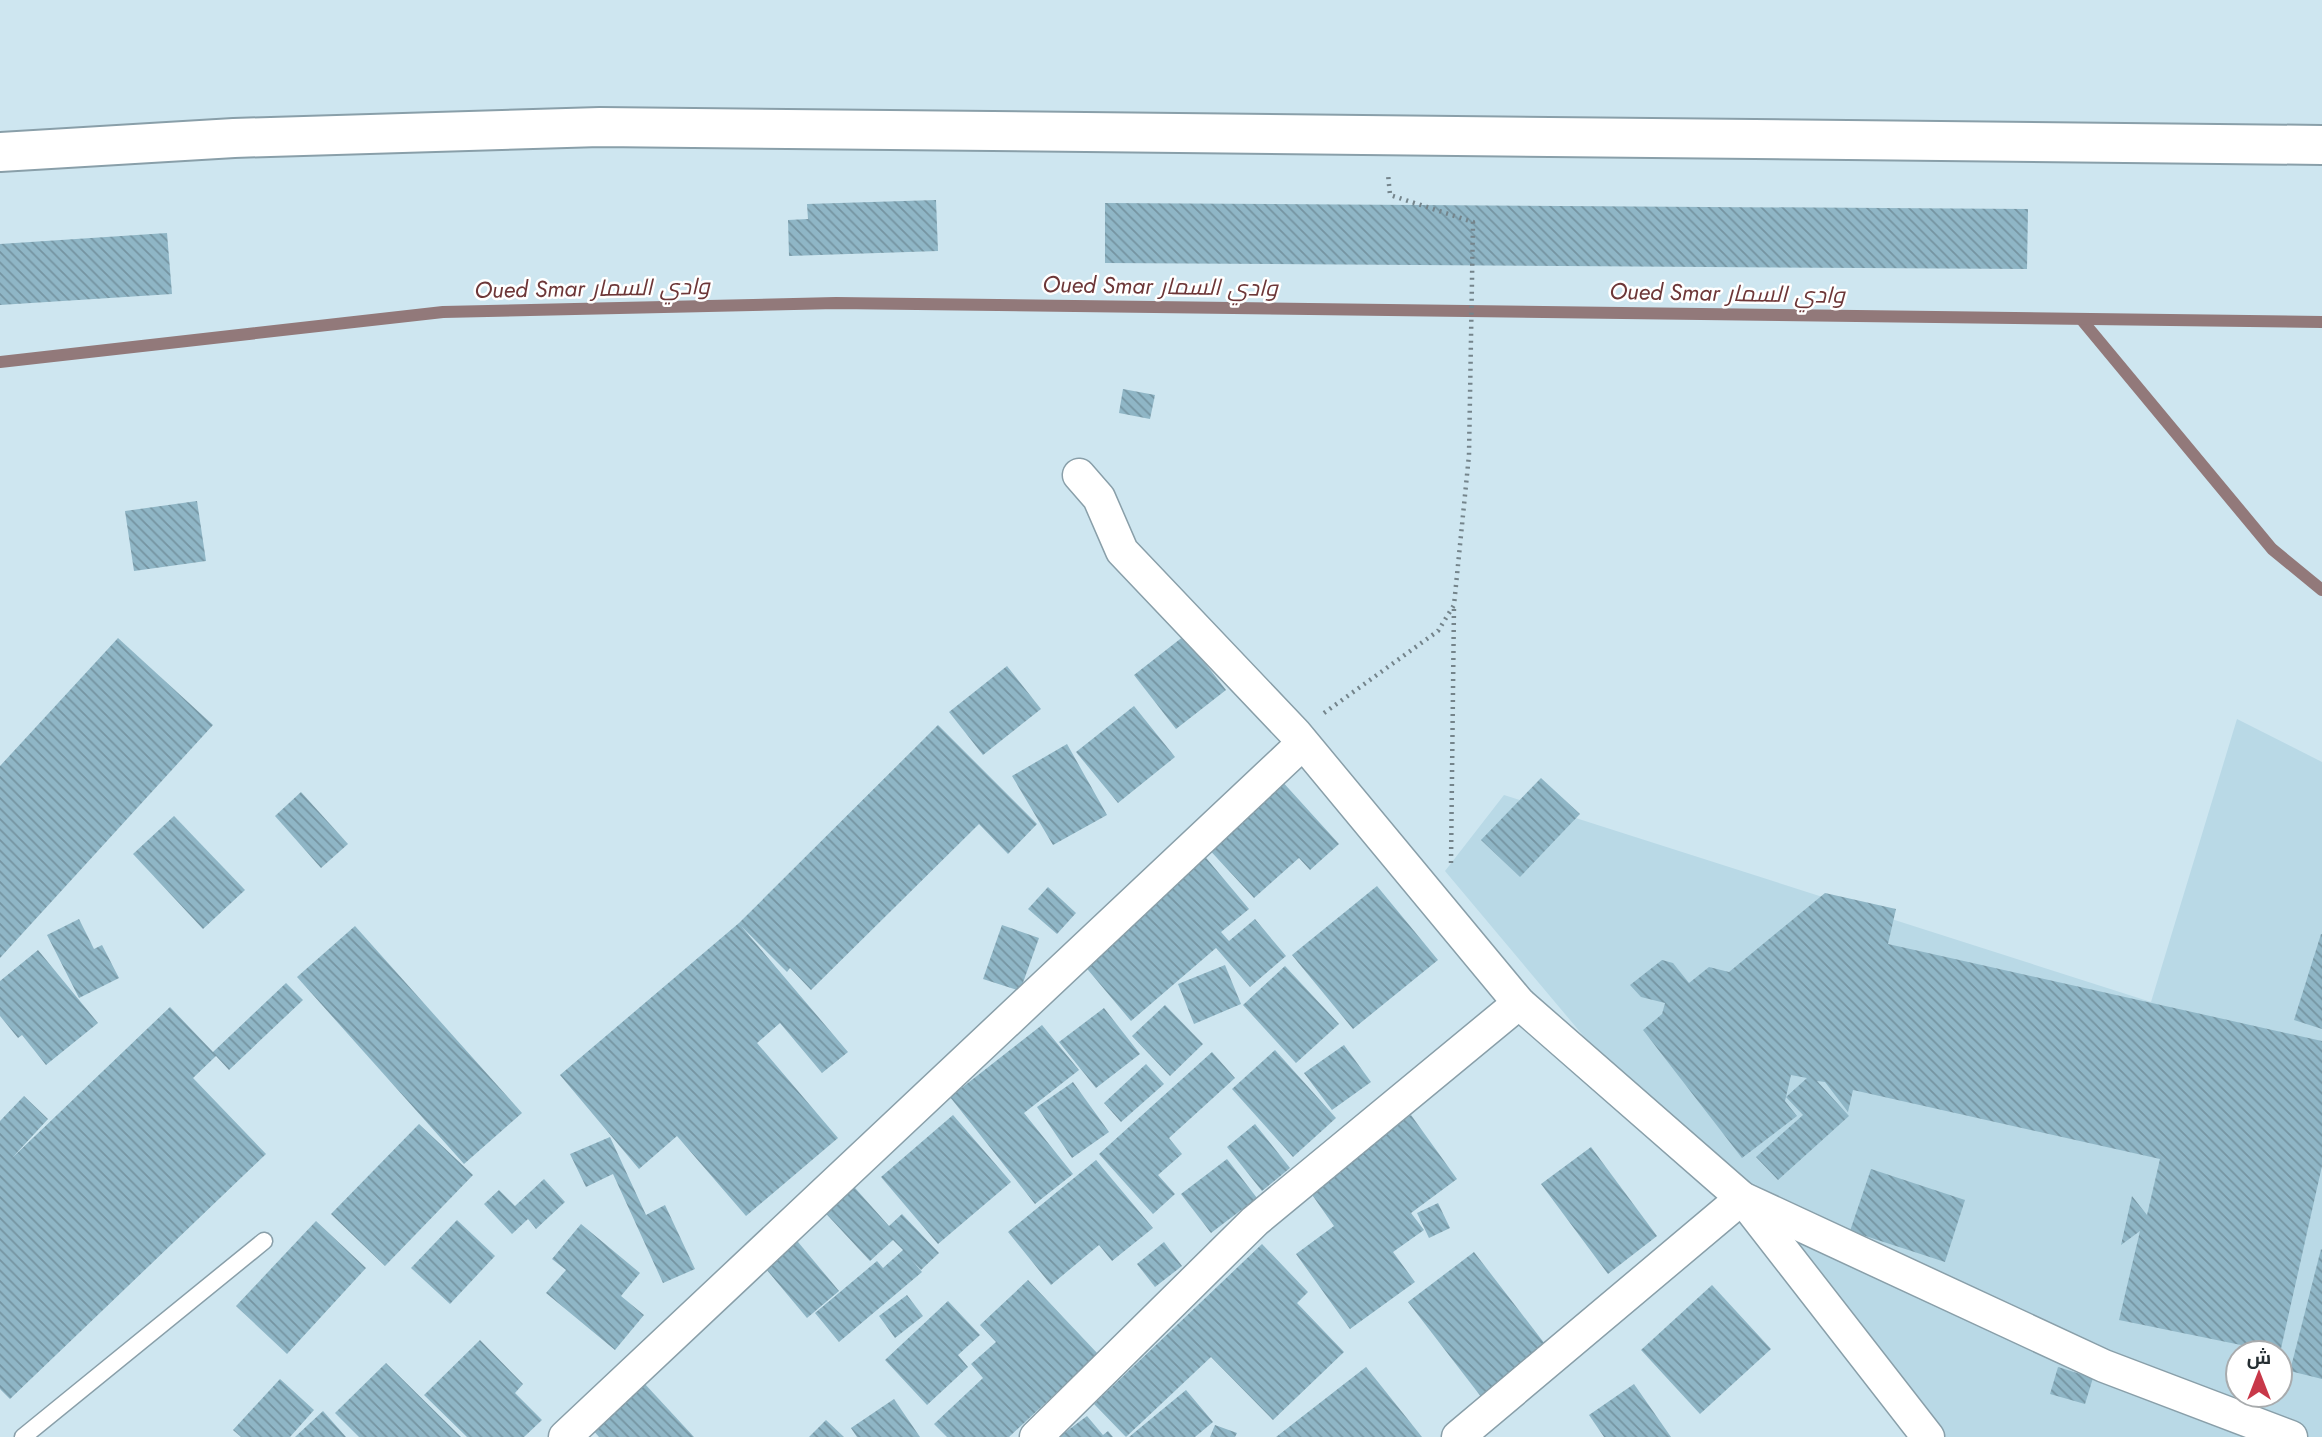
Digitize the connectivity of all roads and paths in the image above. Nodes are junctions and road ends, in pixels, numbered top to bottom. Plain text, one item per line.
1 (1385, 135) junction
2 (2322, 145) edge
3 (0, 152) edge
4 (1079, 475) dead end
5 (1454, 604) junction
6 (1298, 739) junction
7 (1450, 917) junction
8 (1519, 1003) junction
9 (1742, 1198) junction
10 (264, 1241) dead end
11 (23, 1437) edge
12 (565, 1437) edge
13 (1036, 1437) edge
14 (1458, 1437) edge
15 (1928, 1437) edge
16 (2291, 1437) edge

1 - 2 main road
1 - 3 main road
1 - 5 path
4 - 6 street
5 - 6 path
5 - 7 path
6 - 7 street
6 - 12 street
7 - 8 street
8 - 9 street
8 - 13 street
9 - 14 street
9 - 15 street
9 - 16 street
10 - 11 lane

